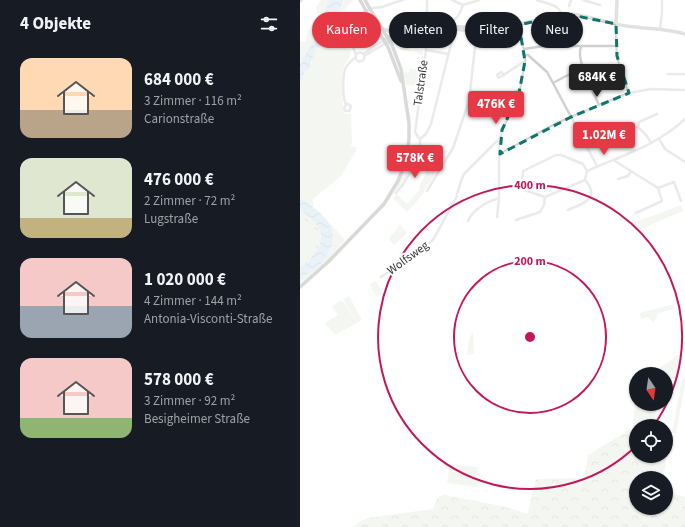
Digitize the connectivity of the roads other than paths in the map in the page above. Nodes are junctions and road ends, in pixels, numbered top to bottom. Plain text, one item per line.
1 (360, 0) edge
2 (365, 0) edge
3 (403, 0) edge
4 (427, 0) edge
5 (452, 0) edge
6 (479, 0) edge
7 (537, 0) edge
8 (549, 0) edge
9 (571, 0) edge
10 (583, 0) edge
11 (617, 0) edge
12 (662, 0) edge
13 (457, 1) edge
14 (475, 1) edge
15 (590, 1) edge
16 (548, 4) junction
17 (463, 5) junction
18 (600, 5) dead end
19 (569, 6) dead end
20 (368, 12) edge
21 (370, 12) edge
22 (560, 12) edge
23 (617, 15) junction
24 (583, 16) edge
25 (457, 18) edge
26 (616, 24) junction
27 (627, 26) junction
28 (383, 29) joint
29 (660, 29) junction
30 (389, 31) edge
31 (685, 34) edge
32 (381, 36) edge
33 (389, 39) joint
34 (385, 42) junction
35 (381, 44) edge
36 (523, 44) edge
37 (381, 46) edge
38 (617, 46) junction
39 (583, 47) edge
40 (375, 48) edge
41 (393, 48) edge
42 (449, 48) edge
43 (475, 48) edge
44 (531, 48) edge
45 (580, 48) edge
46 (388, 49) junction
47 (524, 49) junction
48 (426, 50) junction
49 (448, 54) junction
50 (357, 55) junction
51 (364, 55) junction
52 (525, 55) junction
53 (358, 61) junction
54 (525, 61) junction
55 (349, 64) junction
56 (583, 67) junction
57 (668, 74) dead end
58 (685, 74) edge
59 (504, 75) dead end
60 (553, 83) junction
61 (520, 88) junction
62 (685, 90) edge
63 (404, 92) junction
64 (629, 93) junction
65 (496, 101) dead end
66 (346, 104) dead end
67 (599, 105) junction
68 (657, 114) dead end
69 (571, 117) junction
70 (685, 118) edge
71 (638, 127) junction
72 (608, 137) dead end
73 (420, 139) junction
74 (659, 139) junction
75 (499, 140) junction
76 (651, 143) junction
77 (408, 148) junction
78 (419, 148) junction
79 (414, 152) junction
80 (500, 154) junction
81 (418, 155) junction
82 (614, 160) junction
83 (406, 161) junction
84 (685, 162) edge
85 (597, 166) junction
86 (587, 171) junction
87 (632, 171) junction
88 (618, 179) dead end
89 (584, 180) junction
90 (658, 188) junction
91 (427, 191) dead end
92 (396, 193) dead end
93 (545, 197) junction
94 (499, 198) junction
95 (681, 201) dead end
96 (568, 210) dead end
97 (636, 213) dead end
98 (497, 217) dead end
99 (516, 220) dead end
100 (468, 221) dead end
101 (381, 277) dead end
102 (300, 287) edge

1 - 20 main road, bridge
2 - 21 main road, bridge
3 - 50 street
4 - 48 street, Talstraße
5 - 13 street
6 - 14 street
7 - 16 street
8 - 16 street
9 - 19 street
10 - 15 street
11 - 23 main road
12 - 29 street
13 - 17 street
14 - 17 street
15 - 18 street
16 - 22 street
17 - 25 street
23 - 26 main road
23 - 27 main road
24 - 26 main road
26 - 27 main road
26 - 38 street
27 - 29 main road
28 - 30 main road
28 - 33 main road
29 - 31 main road
32 - 34 main road
33 - 34 main road
34 - 35 street
34 - 46 main road
36 - 47 street
37 - 46 street
38 - 39 street
38 - 64 street
40 - 51 street
41 - 63 main road
42 - 49 street
43 - 91 street
44 - 47 street
45 - 56 street
46 - 63 main road
47 - 52 street
48 - 49 street
48 - 73 street, Talstraße
49 - 73 street
50 - 51 street
50 - 53 street
50 - 55 street
51 - 53 street
52 - 54 street
52 - 60 street
53 - 55 street
54 - 59 street
54 - 61 street
55 - 66 street
56 - 60 street
56 - 67 street
57 - 58 street
60 - 69 street
61 - 65 street
61 - 75 street
62 - 64 street
63 - 77 main road
64 - 67 street
67 - 69 street
68 - 71 street
69 - 80 street
69 - 85 street
70 - 74 street
71 - 72 street
71 - 76 street
73 - 78 street
74 - 76 street
74 - 84 street
75 - 80 street
75 - 101 street, Wolfsweg
76 - 82 street
77 - 78 street
77 - 79 street
77 - 83 main road
78 - 79 street
78 - 81 street
79 - 81 street
79 - 83 street
80 - 94 street
81 - 92 street
82 - 85 street
82 - 87 street
83 - 102 main road
85 - 86 street
86 - 89 street
86 - 93 street
87 - 88 street
87 - 90 street
89 - 93 street
89 - 96 street
90 - 95 street
90 - 97 street
93 - 99 street
94 - 98 street
94 - 100 street

